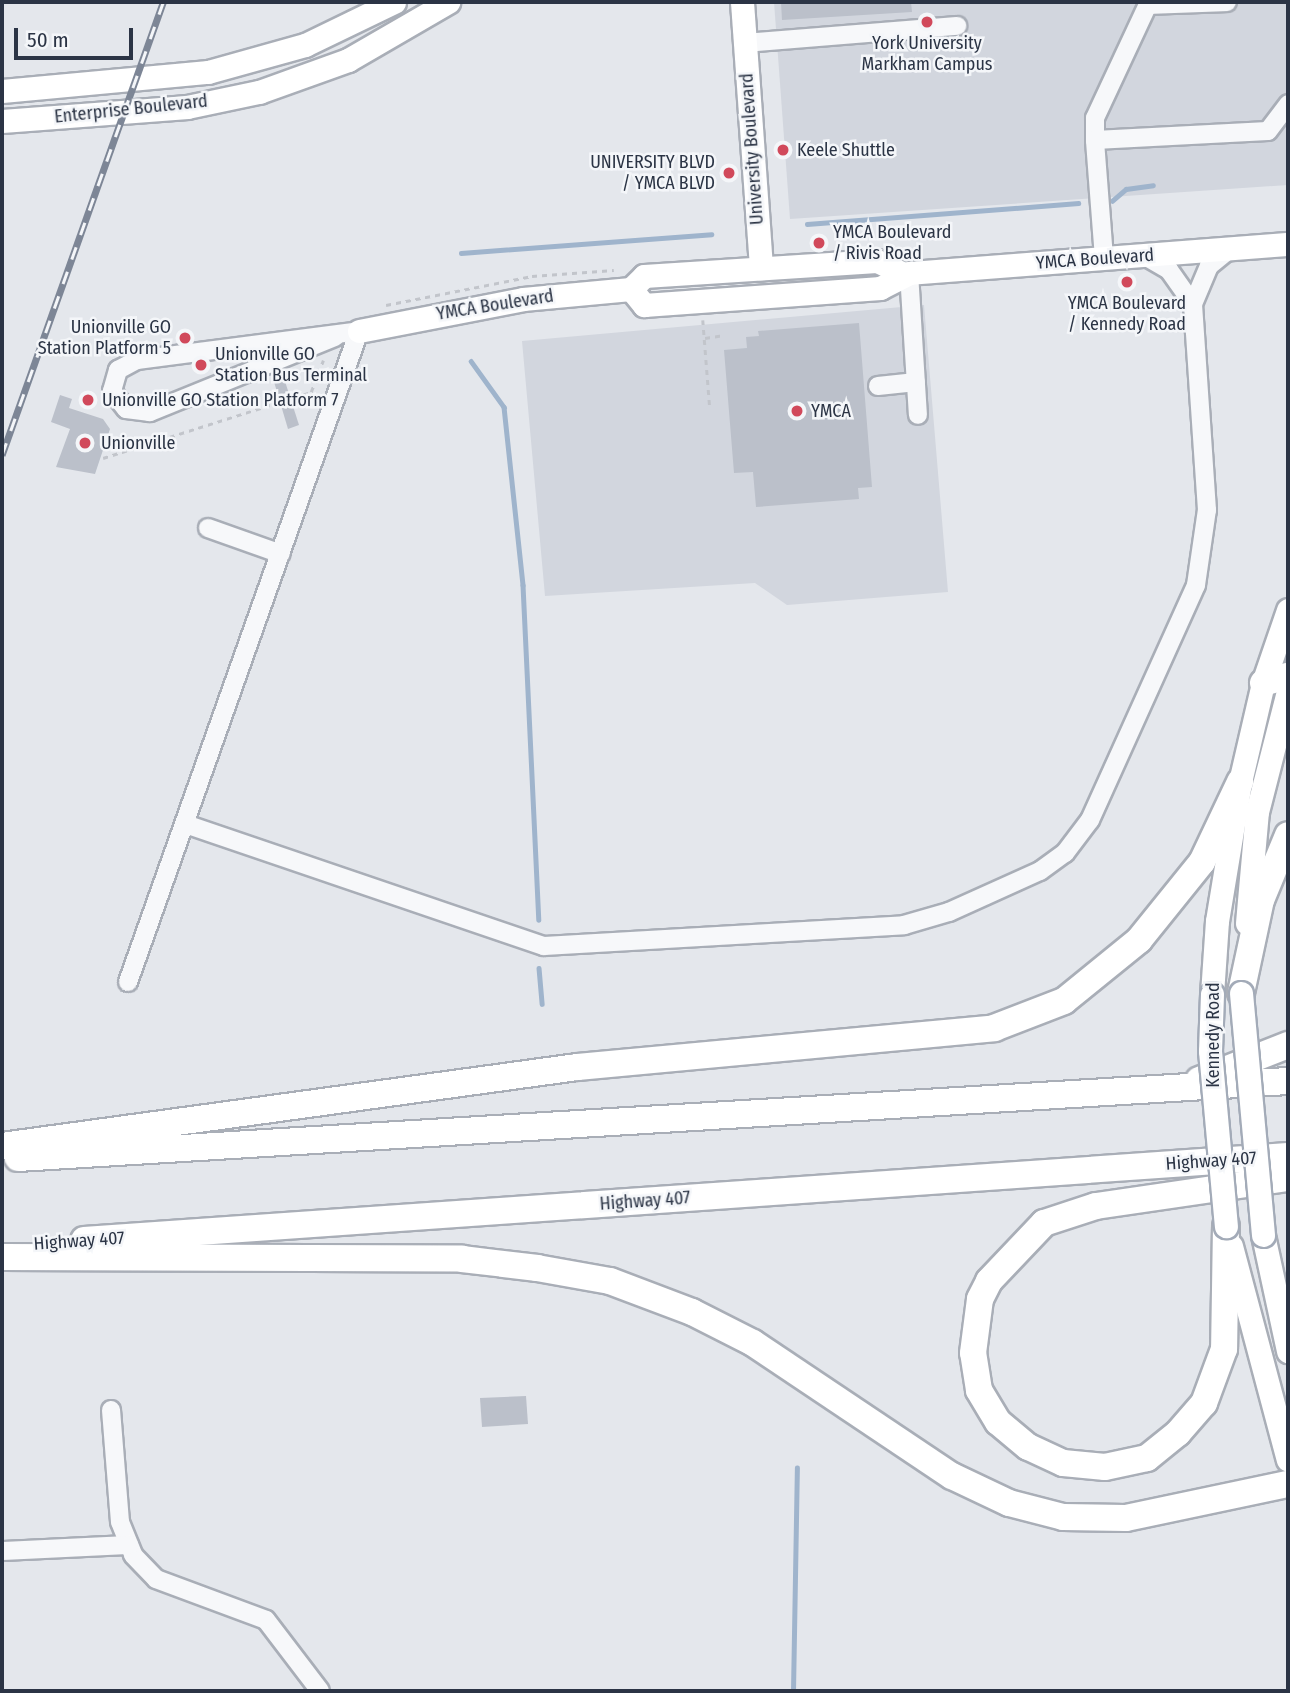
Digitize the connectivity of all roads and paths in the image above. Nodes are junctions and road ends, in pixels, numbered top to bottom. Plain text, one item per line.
1 (394, 2) edge
2 (448, 2) edge
3 (742, 2) edge
4 (1227, 2) edge
5 (1149, 4) edge
6 (957, 26) dead end
7 (744, 43) junction
8 (2, 91) edge
9 (1288, 104) edge
10 (2, 121) edge
11 (1095, 140) junction
12 (1288, 244) edge
13 (1231, 248) junction
14 (1143, 255) junction
15 (1104, 258) junction
16 (761, 268) junction
17 (906, 273) junction
18 (631, 289) junction
19 (763, 296) junction
20 (1193, 304) junction
21 (703, 320) dead end
22 (359, 331) junction
23 (723, 335) dead end
24 (335, 337) junction
25 (705, 338) junction
26 (916, 382) junction
27 (878, 386) dead end
28 (710, 408) dead end
29 (918, 415) dead end
30 (208, 528) dead end
31 (281, 554) junction
32 (1288, 610) edge
33 (1276, 679) edge
34 (1288, 691) edge
35 (1240, 782) junction
36 (185, 824) junction
37 (1288, 835) edge
38 (128, 982) dead end
39 (1241, 993) junction
40 (1288, 1045) edge
41 (1288, 1081) edge
42 (1179, 1088) junction
43 (2, 1146) edge
44 (1288, 1156) edge
45 (2, 1159) edge
46 (1288, 1178) edge
47 (1226, 1226) junction
48 (2, 1246) edge
49 (2, 1257) edge
50 (1288, 1351) edge
51 (111, 1410) dead end
52 (1288, 1460) edge
53 (1288, 1484) edge
54 (129, 1545) junction
55 (2, 1551) edge
56 (320, 1691) edge

1 - 8 main road, Enterprise Boulevard
2 - 10 main road, Enterprise Boulevard
3 - 7 main road, University Boulevard
4 - 5 street
5 - 11 street
6 - 7 street
7 - 16 main road, University Boulevard
9 - 11 street
11 - 15 street
12 - 13 main road, YMCA Boulevard
13 - 14 main road, YMCA Boulevard
13 - 20 street
14 - 15 main road, YMCA Boulevard
14 - 20 street
15 - 17 main road, YMCA Boulevard
16 - 17 main road, YMCA Boulevard
16 - 18 main road, YMCA Boulevard
16 - 19 street, University Boulevard
17 - 19 main road, YMCA Boulevard
17 - 26 street
18 - 19 main road, YMCA Boulevard
18 - 22 main road, YMCA Boulevard
20 - 36 street
21 - 25 path
22 - 24 street
22 - 31 street
23 - 25 path
24 - 24 street
25 - 28 path
26 - 27 street
26 - 29 street
30 - 31 street
31 - 36 street
32 - 33 main road, Kennedy Road
33 - 35 main road, Kennedy Road
34 - 39 main road, Kennedy Road
35 - 43 highway
35 - 47 main road, Kennedy Road, bridge
36 - 38 street
37 - 39 highway
39 - 50 main road, Kennedy Road, bridge
40 - 42 highway
41 - 42 highway
42 - 45 highway
44 - 48 highway, Highway 407
46 - 47 highway
47 - 52 main road, Kennedy Road
49 - 53 highway
51 - 54 street
54 - 55 street
54 - 56 street

